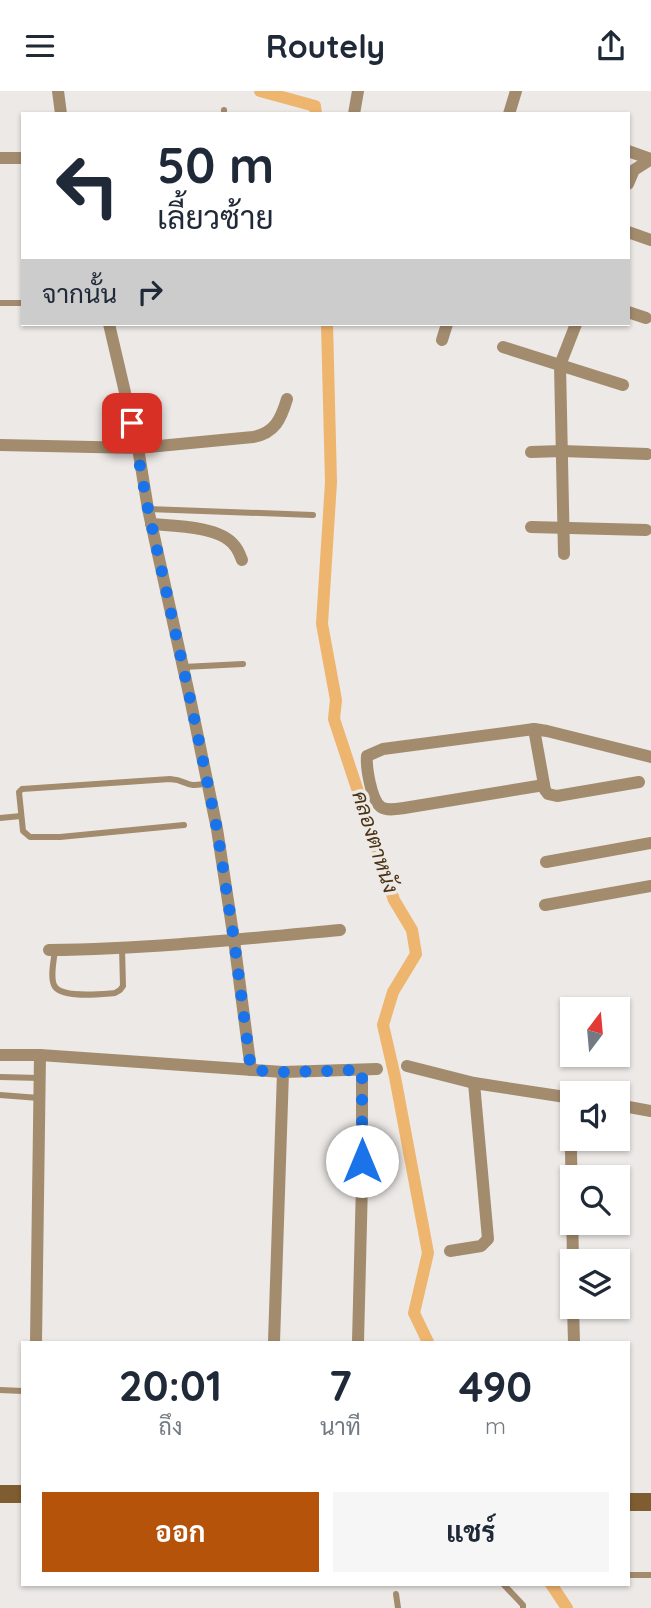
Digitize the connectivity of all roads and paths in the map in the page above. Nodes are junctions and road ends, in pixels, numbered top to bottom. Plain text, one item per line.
1 (58, 91) edge
2 (358, 91) edge
3 (516, 91) edge
4 (61, 112) edge
5 (354, 112) edge
6 (510, 112) edge
7 (630, 152) edge
8 (0, 158) edge
9 (21, 158) edge
10 (630, 180) edge
11 (630, 233) edge
12 (651, 240) edge
13 (0, 303) edge
14 (21, 303) edge
15 (630, 313) edge
16 (646, 318) dead end
17 (109, 326) edge
18 (446, 326) edge
19 (575, 326) edge
20 (442, 340) dead end
21 (503, 347) dead end
22 (560, 365) junction
23 (623, 386) dead end
24 (287, 399) dead end
25 (0, 446) edge
26 (138, 448) junction
27 (562, 451) junction
28 (531, 452) dead end
29 (647, 454) dead end
30 (148, 509) junction
31 (313, 515) dead end
32 (151, 524) junction
33 (531, 527) dead end
34 (564, 527) junction
35 (646, 530) dead end
36 (564, 554) dead end
37 (242, 561) dead end
38 (243, 664) dead end
39 (183, 667) junction
40 (534, 729) junction
41 (651, 757) edge
42 (639, 782) dead end
43 (206, 783) junction
44 (544, 785) junction
45 (21, 816) junction
46 (0, 818) edge
47 (184, 825) dead end
48 (651, 843) edge
49 (545, 862) dead end
50 (651, 885) edge
51 (545, 905) dead end
52 (340, 930) dead end
53 (234, 940) junction
54 (122, 948) junction
55 (52, 950) joint
56 (0, 1055) edge
57 (40, 1055) junction
58 (407, 1066) dead end
59 (377, 1069) dead end
60 (251, 1070) junction
61 (362, 1070) junction
62 (283, 1072) junction
63 (0, 1077) edge
64 (40, 1078) junction
65 (474, 1083) junction
66 (0, 1095) edge
67 (560, 1096) edge
68 (39, 1098) junction
69 (630, 1107) edge
70 (651, 1111) edge
71 (572, 1151) edge
72 (573, 1249) edge
73 (450, 1251) dead end
74 (573, 1319) edge
75 (36, 1341) edge
76 (274, 1341) edge
77 (358, 1341) edge
78 (574, 1341) edge
79 (0, 1390) edge
80 (21, 1391) edge
81 (0, 1494) edge
82 (21, 1495) edge
83 (651, 1502) edge
84 (630, 1503) edge
85 (630, 1575) edge
86 (651, 1575) edge
87 (505, 1586) edge
88 (396, 1594) dead end
89 (398, 1608) edge
90 (523, 1608) edge

1 - 4 street
2 - 5 street
3 - 6 street
7 - 10 street
8 - 9 street
11 - 12 street
13 - 14 lane
15 - 16 street
17 - 26 street
18 - 20 street
19 - 22 street
21 - 22 street
22 - 23 street
22 - 27 street
24 - 26 street
25 - 26 street
26 - 30 street
27 - 28 street
27 - 29 street
27 - 34 street
30 - 31 lane
30 - 32 street
32 - 37 street
32 - 39 street
33 - 34 street
34 - 35 street
34 - 36 street
38 - 39 lane
39 - 43 street
40 - 41 street
40 - 44 street
40 - 44 street
42 - 44 street
43 - 45 lane
43 - 53 street
45 - 46 lane
45 - 47 lane
48 - 49 street
50 - 51 street
52 - 53 street
53 - 54 street
53 - 60 street
54 - 55 street
54 - 55 lane
56 - 57 street
57 - 60 street
57 - 64 street
58 - 65 street
59 - 61 street
60 - 62 street
61 - 62 street
61 - 77 street
62 - 76 street
63 - 64 lane
64 - 68 street
65 - 67 street
65 - 73 street
66 - 68 lane
68 - 75 street
69 - 70 street
71 - 72 street
74 - 78 street
79 - 80 lane
81 - 82 street
83 - 84 street
85 - 86 lane
87 - 90 lane
88 - 89 lane

